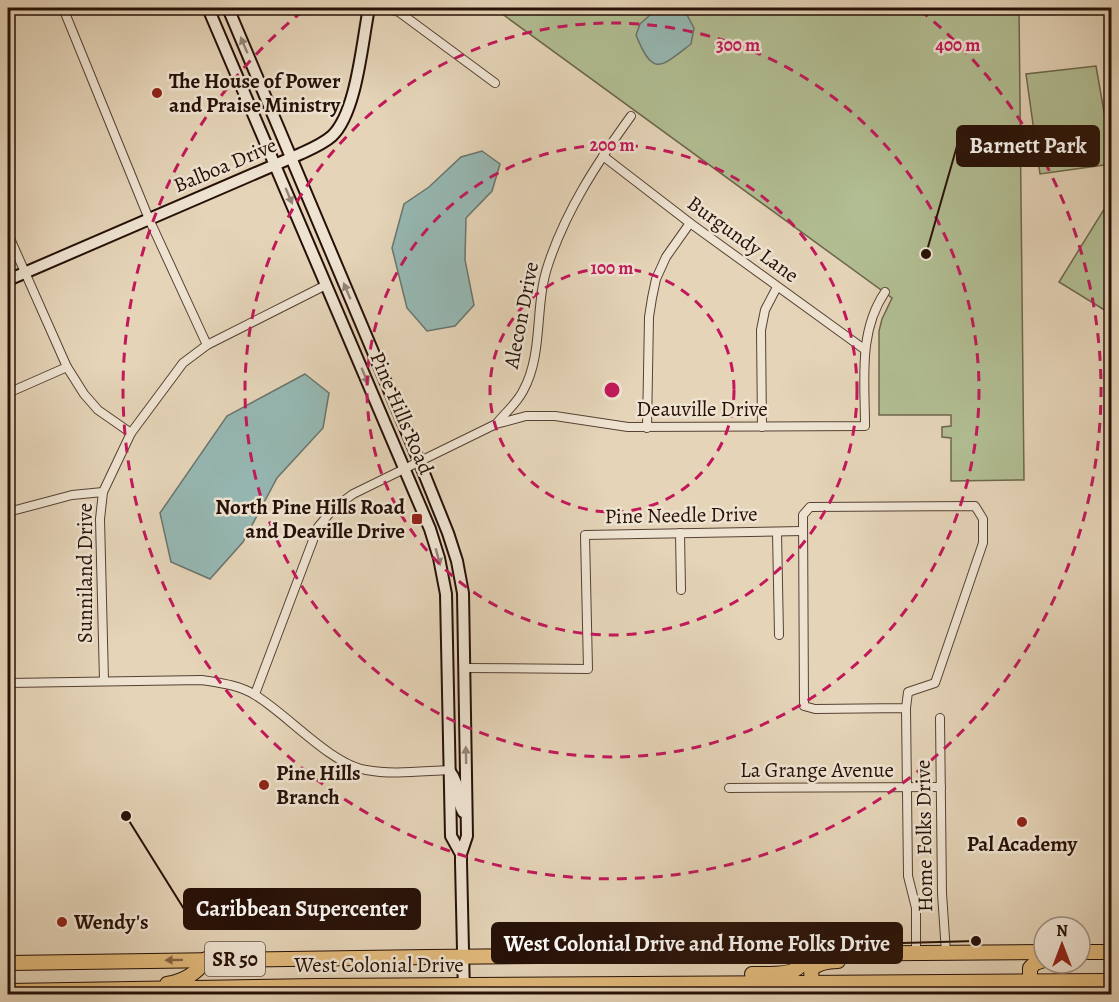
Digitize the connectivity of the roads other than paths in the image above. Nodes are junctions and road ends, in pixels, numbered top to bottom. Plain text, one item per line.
1 (63, 8) edge
2 (208, 8) edge
3 (228, 8) edge
4 (369, 8) edge
5 (383, 8) edge
6 (495, 83) dead end
7 (631, 116) dead end
8 (603, 156) junction
9 (291, 157) junction
10 (276, 164) junction
11 (149, 219) junction
12 (690, 223) junction
13 (8, 234) edge
14 (25, 274) junction
15 (8, 280) edge
16 (326, 285) junction
17 (777, 287) junction
18 (885, 292) dead end
19 (207, 345) junction
20 (864, 349) junction
21 (67, 367) junction
22 (8, 393) edge
23 (496, 424) junction
24 (762, 427) junction
25 (647, 428) junction
26 (131, 433) junction
27 (419, 461) junction
28 (404, 468) junction
29 (103, 492) junction
30 (8, 512) edge
31 (803, 531) junction
32 (777, 532) junction
33 (680, 534) junction
34 (681, 590) dead end
35 (779, 635) dead end
36 (465, 668) junction
37 (104, 681) junction
38 (8, 683) edge
39 (255, 694) junction
40 (906, 708) junction
41 (940, 718) dead end
42 (449, 770) junction
43 (907, 787) junction
44 (941, 787) junction
45 (729, 788) dead end
46 (467, 820) junction
47 (461, 854) junction
48 (1032, 952) edge
49 (1106, 952) edge
50 (916, 953) junction
51 (946, 953) junction
52 (802, 954) junction
53 (878, 954) junction
54 (463, 957) junction
55 (206, 959) junction
56 (1092, 959) edge
57 (8, 963) edge
58 (1032, 966) edge
59 (1112, 981) edge
60 (812, 983) junction
61 (725, 984) junction
62 (1030, 988) edge
63 (141, 989) junction
64 (594, 989) edge
65 (317, 990) edge
66 (464, 990) edge
67 (8, 991) edge

1 - 11 street
2 - 10 main road, Pine Hills Road
9 -> 3 main road, Pine Hills Road
4 - 9 main road, Balboa Drive
5 - 6 street
7 - 8 street, Alecon Drive
8 - 12 street, Burgundy Lane
8 - 23 street, Alecon Drive
9 - 10 main road, Balboa Drive
27 -> 9 main road, Pine Hills Road
10 - 11 main road, Balboa Drive
10 -> 16 main road, Pine Hills Road
11 - 14 main road, Balboa Drive
11 - 19 street
12 - 17 street, Burgundy Lane
12 - 25 street
13 - 14 street
14 - 15 main road, Balboa Drive
14 - 21 street
16 - 19 street, Sunniland Drive
16 -> 28 main road, Pine Hills Road
17 - 20 street, Burgundy Lane
17 - 24 street
18 - 20 street
19 - 26 street, Sunniland Drive
20 - 24 street, Deauville Drive
21 - 22 street
21 - 26 street
23 - 25 street, Deauville Drive
23 - 27 street, Deauville Drive
24 - 25 street, Deauville Drive
26 - 29 street, Sunniland Drive
27 - 28 street, Deauville Drive
27 - 36 main road, Pine Hills Road
28 - 39 street, Deauville Drive
28 -> 42 main road, Pine Hills Road
29 - 30 street
29 - 37 street, Sunniland Drive
31 - 32 street, Pine Needle Drive
31 - 40 street
31 - 40 street
32 - 33 street, Pine Needle Drive
32 - 35 street
33 - 34 street
33 - 36 street, Pine Needle Drive
46 -> 36 main road, Pine Hills Road
37 - 38 street
37 - 39 street
39 - 42 street
40 - 43 street
41 - 44 street, Home Folks Drive
42 - 46 main road
42 - 47 main road, Pine Hills Road
43 - 44 street, La Grange Avenue
43 - 45 street, La Grange Avenue
43 - 50 street
44 - 51 street, Home Folks Drive
46 - 47 main road, Pine Hills Road
47 - 54 main road, Pine Hills Road
48 - 51 highway, West Colonial Drive / SR 50
49 - 56 highway
50 - 51 highway, West Colonial Drive / SR 50
50 - 53 highway, West Colonial Drive / SR 50
52 - 53 highway, West Colonial Drive / SR 50
52 - 54 highway, West Colonial Drive / SR 50
52 - 61 highway
53 - 60 highway
54 - 55 highway, West Colonial Drive / SR 50
54 - 66 main road, Pine Hills Road
55 -> 57 highway, West Colonial Drive / SR 50
55 - 63 highway
58 - 62 highway
59 - 62 highway, West Colonial Drive / SR 50
60 - 61 highway, West Colonial Drive / SR 50
60 - 62 highway, West Colonial Drive / SR 50
61 - 64 highway, West Colonial Drive / SR 50
63 - 65 highway, West Colonial Drive / SR 50
63 - 67 highway, West Colonial Drive / SR 50
64 - 66 highway, West Colonial Drive / SR 50
65 - 66 highway, West Colonial Drive / SR 50

